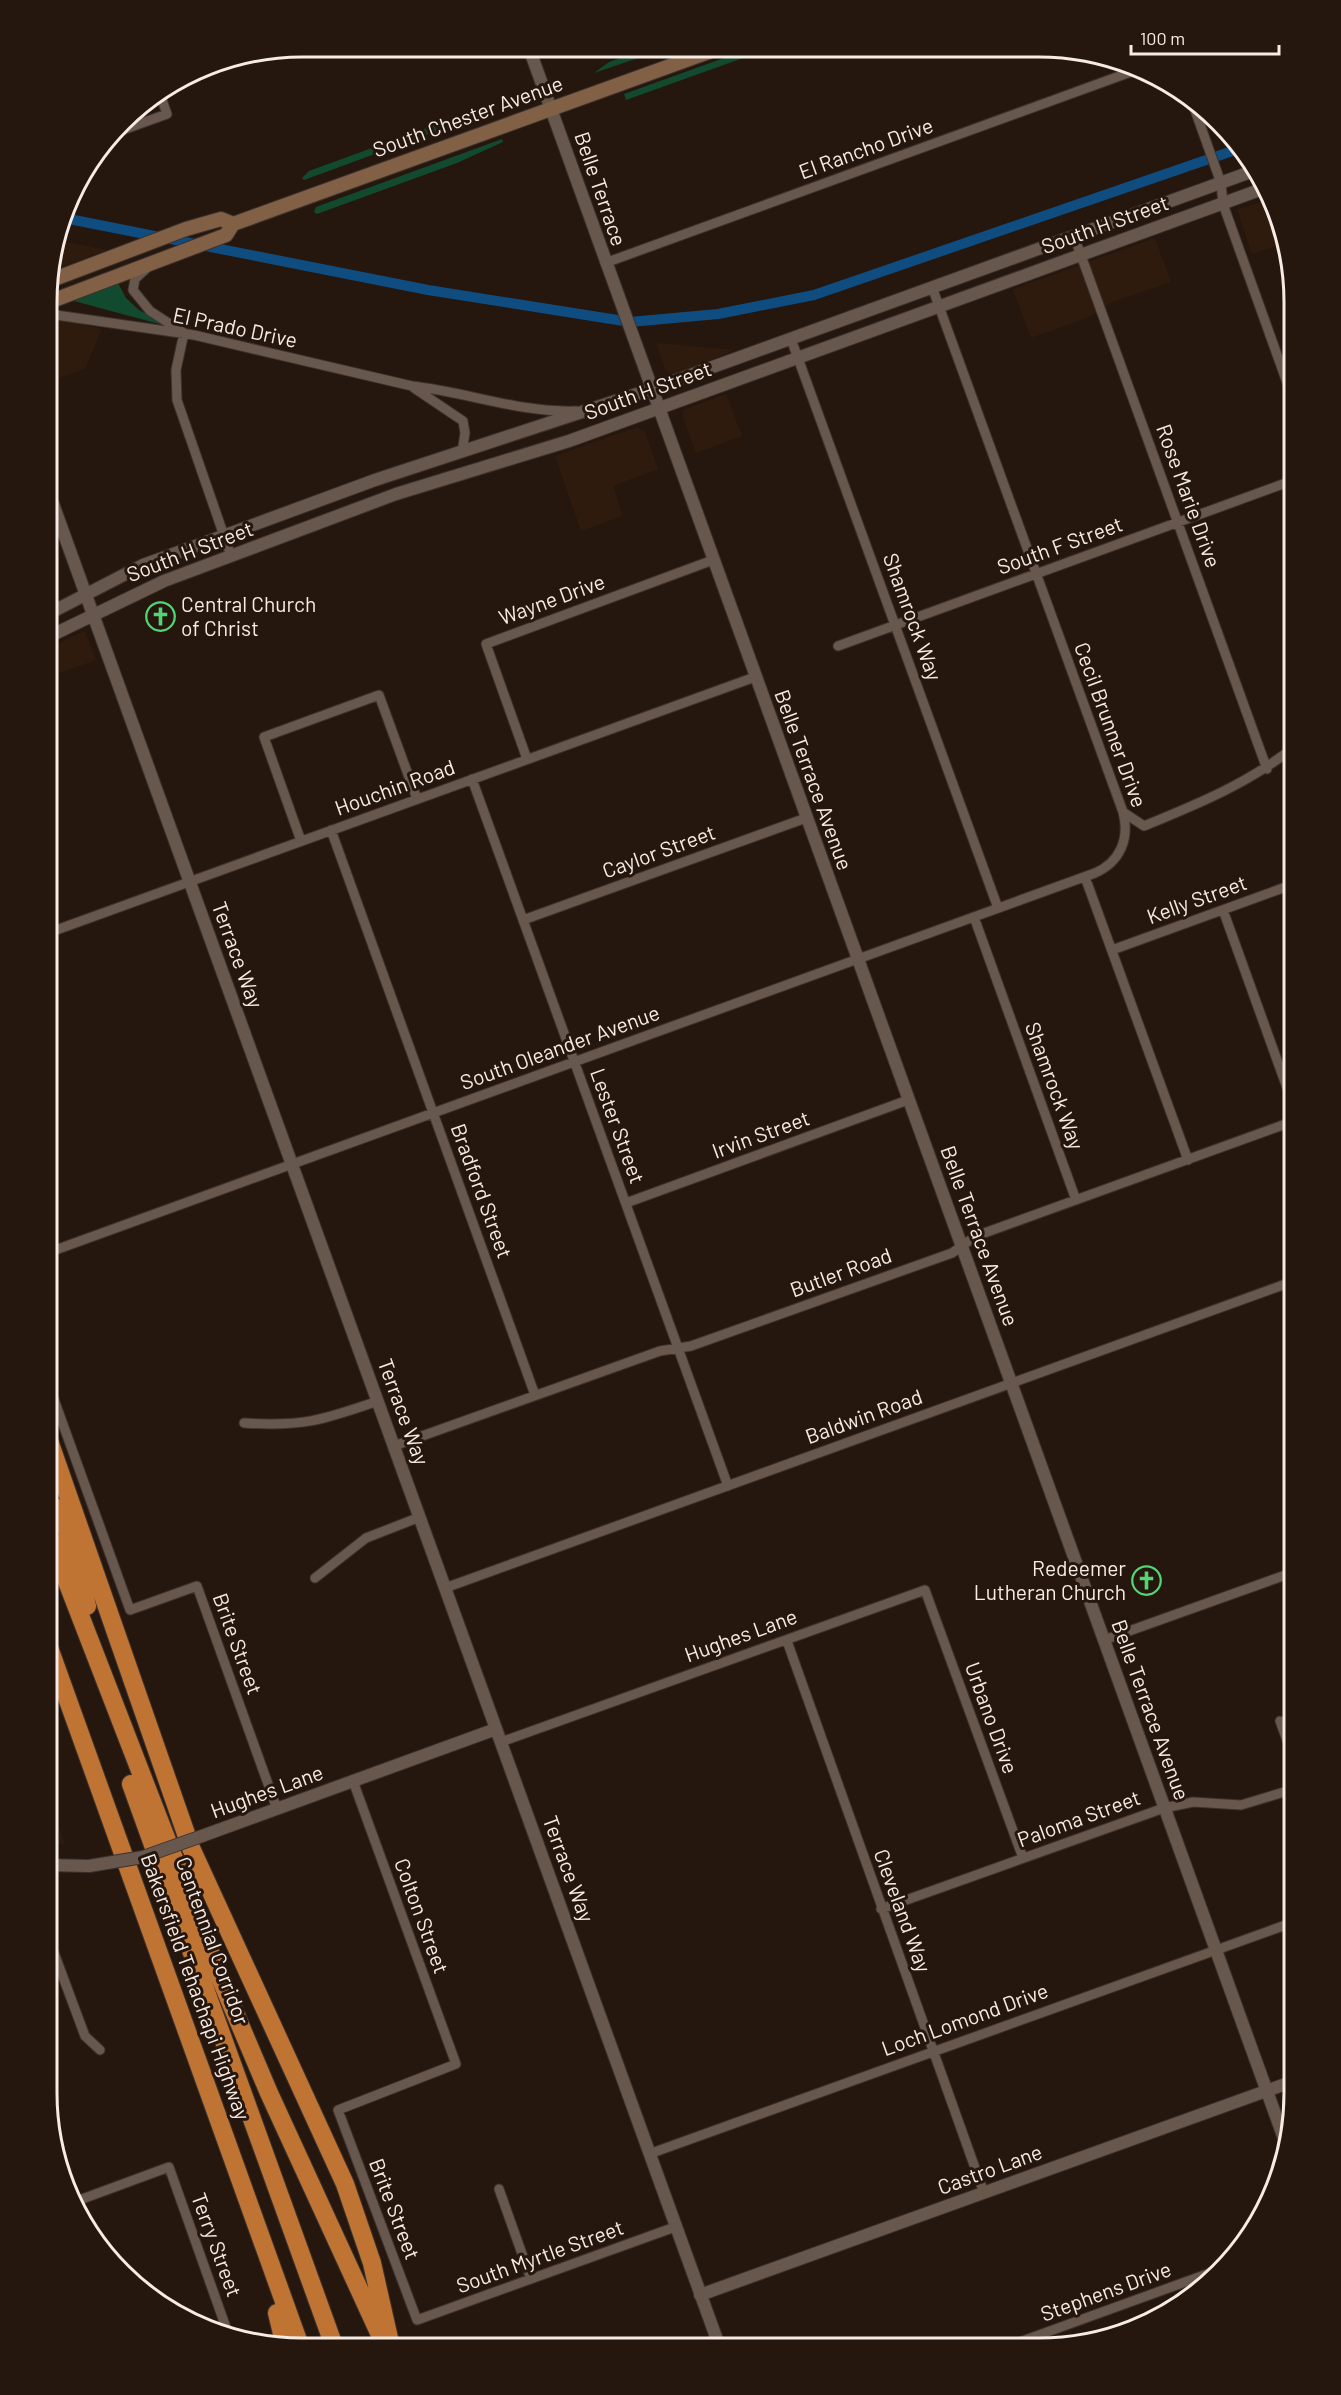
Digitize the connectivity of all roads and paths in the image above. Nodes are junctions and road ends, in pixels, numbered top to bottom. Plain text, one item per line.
1 (532, 57) edge
2 (695, 57) edge
3 (1127, 74) edge
4 (162, 101) edge
5 (553, 109) junction
6 (1197, 115) edge
7 (131, 127) edge
8 (1247, 173) edge
9 (1221, 183) junction
10 (1257, 191) edge
11 (1222, 204) junction
12 (233, 224) junction
13 (1074, 236) junction
14 (1081, 254) junction
15 (162, 259) junction
16 (605, 263) junction
17 (89, 266) junction
18 (59, 277) edge
19 (58, 282) edge
20 (932, 287) junction
21 (57, 299) edge
22 (940, 306) junction
23 (57, 315) edge
24 (184, 333) junction
25 (791, 339) junction
26 (634, 342) joint
27 (799, 357) junction
28 (1284, 374) edge
29 (412, 387) junction
30 (652, 389) junction
31 (659, 409) junction
32 (589, 411) junction
33 (462, 452) junction
34 (1284, 484) edge
35 (57, 515) edge
36 (1178, 522) junction
37 (223, 536) junction
38 (231, 556) junction
39 (713, 560) junction
40 (1037, 574) junction
41 (86, 595) junction
42 (57, 610) edge
43 (93, 614) junction
44 (896, 625) junction
45 (57, 632) edge
46 (838, 646) dead end
47 (755, 677) junction
48 (1284, 755) edge
49 (527, 759) junction
50 (1267, 769) junction
51 (472, 779) junction
52 (417, 799) junction
53 (1124, 812) junction
54 (806, 818) junction
55 (331, 830) junction
56 (301, 841) junction
57 (1085, 877) junction
58 (190, 881) junction
59 (1284, 888) edge
60 (999, 908) junction
61 (1223, 910) junction
62 (974, 917) junction
63 (524, 920) junction
64 (57, 930) edge
65 (1112, 950) junction
66 (857, 959) junction
67 (574, 1062) junction
68 (1284, 1079) edge
69 (909, 1100) junction
70 (433, 1113) junction
71 (1284, 1125) edge
72 (1188, 1160) junction
73 (292, 1164) junction
74 (1076, 1200) junction
75 (626, 1203) junction
76 (963, 1243) junction
77 (57, 1250) edge
78 (1284, 1285) edge
79 (679, 1348) junction
80 (1011, 1383) junction
81 (535, 1395) junction
82 (378, 1401) junction
83 (57, 1408) edge
84 (244, 1423) dead end
85 (394, 1446) junction
86 (57, 1464) edge
87 (728, 1486) junction
88 (57, 1497) edge
89 (420, 1517) junction
90 (57, 1556) edge
91 (1284, 1576) edge
92 (315, 1578) dead end
93 (57, 1579) edge
94 (445, 1588) junction
95 (925, 1590) joint
96 (1104, 1640) junction
97 (787, 1641) junction
98 (57, 1670) edge
99 (102, 1674) junction
100 (1280, 1721) dead end
101 (496, 1729) junction
102 (1284, 1732) edge
103 (501, 1742) junction
104 (353, 1781) junction
105 (1284, 1792) edge
106 (1164, 1808) junction
107 (277, 1809) junction
108 (1023, 1858) junction
109 (57, 1865) edge
110 (881, 1909) junction
111 (1284, 1926) edge
112 (1216, 1949) junction
113 (57, 1961) edge
114 (100, 2050) dead end
115 (933, 2051) junction
116 (1284, 2085) edge
117 (1267, 2091) junction
118 (338, 2110) joint
119 (1281, 2130) edge
120 (649, 2154) junction
121 (499, 2188) dead end
122 (984, 2193) junction
123 (81, 2199) edge
124 (255, 2220) junction
125 (675, 2227) junction
126 (1201, 2276) edge
127 (531, 2278) junction
128 (700, 2295) junction
129 (417, 2320) joint
130 (225, 2325) edge
131 (283, 2337) edge
132 (297, 2338) edge
133 (331, 2338) edge
134 (382, 2338) edge
135 (389, 2338) edge
136 (716, 2338) edge
137 (1031, 2338) edge

1 - 5 street, Belle Terrace
2 - 5 main road, South Chester Avenue
3 - 16 street, El Rancho Drive
4 - 7 street
5 - 12 main road, South Chester Avenue
5 - 16 street, Belle Terrace
6 - 9 street
8 - 9 street, South H Street
9 - 11 street
9 - 13 street, South H Street
10 - 11 street, South H Street
11 - 14 street, South H Street
11 - 28 street
12 - 15 main road, South Chester Avenue
12 - 17 main road, South Chester Avenue
13 - 14 street, Rose Marie Drive
13 - 20 street, South H Street
14 - 22 street, South H Street
14 - 36 street, Rose Marie Drive
15 - 21 main road, South Chester Avenue
15 - 24 street
16 - 26 street, Belle Terrace
17 - 18 main road, South Chester Avenue
17 - 19 main road
20 - 22 street, Cecil Brunner Drive
20 - 25 street, South H Street
22 - 27 street, South H Street
22 - 40 street, Cecil Brunner Drive
23 - 24 street, El Prado Drive
24 - 29 street, El Prado Drive
24 - 37 street
25 - 27 street, Shamrock Way
25 - 30 street, South H Street
26 - 30 street, Belle Terrace Avenue
27 - 31 street, South H Street
27 - 44 street, Shamrock Way
29 - 32 street, El Prado Drive
29 - 33 street, El Prado Drive
30 - 31 street, Belle Terrace Avenue
30 - 32 street, South H Street
31 - 38 street, South H Street
31 - 39 street, Belle Terrace Avenue
32 - 33 street, South H Street
33 - 37 street, South H Street
34 - 36 street, South F Street
35 - 41 street, Terrace Way
36 - 40 street, South F Street
36 - 50 street, Rose Marie Drive
37 - 38 street
37 - 41 street, South H Street
38 - 43 street, South H Street
39 - 47 street, Belle Terrace Avenue
39 - 49 street, Wayne Drive
40 - 44 street, South F Street
40 - 53 street, Cecil Brunner Drive
41 - 42 street, South H Street
41 - 43 street, Terrace Way
43 - 45 street, South H Street
43 - 58 street, Terrace Way
44 - 46 street, South F Street
44 - 60 street, Shamrock Way
47 - 49 street, Houchin Road
47 - 54 street, Belle Terrace Avenue
48 - 50 street
49 - 51 street, Houchin Road
50 - 53 street
51 - 52 street, Houchin Road
51 - 63 street, Lester Street
52 - 55 street, Houchin Road
52 - 56 street
53 - 57 street, Cecil Brunner Drive
54 - 63 street, Caylor Street
54 - 66 street, Belle Terrace Avenue
55 - 56 street, Houchin Road
55 - 70 street, Bradford Street
56 - 58 street, Houchin Road
57 - 60 street, South Oleander Avenue
57 - 65 street
58 - 64 street, Houchin Road
58 - 73 street, Terrace Way
59 - 61 street, Kelly Street
60 - 62 street, South Oleander Avenue
61 - 65 street, Kelly Street
61 - 68 street
62 - 66 street, South Oleander Avenue
62 - 74 street, Shamrock Way
63 - 67 street, Lester Street
65 - 72 street
66 - 67 street, South Oleander Avenue
66 - 69 street, Belle Terrace Avenue
67 - 70 street, South Oleander Avenue
67 - 75 street, Lester Street
69 - 75 street, Irvin Street
69 - 76 street, Belle Terrace Avenue
70 - 73 street, South Oleander Avenue
70 - 81 street, Bradford Street
71 - 72 street, Butler Road
72 - 74 street, Butler Road
73 - 77 street, South Oleander Avenue
73 - 82 street, Terrace Way
74 - 76 street, Butler Road
75 - 79 street, Lester Street
76 - 79 street, Butler Road
76 - 80 street, Belle Terrace Avenue
78 - 80 street, Baldwin Road
79 - 81 street, Butler Road
79 - 87 street, Lester Street
80 - 87 street, Baldwin Road
80 - 96 street, Belle Terrace Avenue
81 - 85 street, Butler Road
82 - 84 street
82 - 85 street, Terrace Way
83 - 107 street, Brite Street
85 - 89 street, Terrace Way
86 - 135 highway
87 - 94 street, Baldwin Road
88 - 99 highway
89 - 92 street
89 - 94 street, Terrace Way
90 - 99 highway
91 - 96 street
93 - 133 highway, Centennial Corridor
94 - 101 street, Terrace Way
95 - 97 street, Hughes Lane
95 - 108 street, Urbano Drive
96 - 106 street, Belle Terrace Avenue
97 - 103 street, Hughes Lane
97 - 110 street, Cleveland Way
98 - 124 highway, Bakersfield Tehachapi Highway
99 - 134 highway
100 - 102 street
101 - 103 street, Terrace Way
101 - 104 street, Hughes Lane
103 - 120 street, Terrace Way
104 - 107 street, Hughes Lane
104 - 118 street, Colton Street
105 - 106 street, Paloma Street
106 - 108 street, Paloma Street
106 - 112 street, Belle Terrace Avenue
107 - 109 street, Hughes Lane, bridge
108 - 110 street, Paloma Street
110 - 115 street, Cleveland Way
111 - 112 street, Loch Lomond Drive
112 - 115 street, Loch Lomond Drive
112 - 117 street, Belle Terrace Avenue
113 - 114 street
115 - 120 street, Loch Lomond Drive
115 - 122 street, Cleveland Way
116 - 117 street, Castro Lane
117 - 119 street, Belle Terrace Avenue
117 - 122 street, Castro Lane
118 - 129 street, Brite Street
120 - 125 street, Terrace Way
121 - 127 street
122 - 128 street, Castro Lane
123 - 130 street, Terry Street
124 - 131 highway
124 - 132 highway, Bakersfield Tehachapi Highway
125 - 127 street, South Myrtle Street
125 - 128 street, Terrace Way
126 - 137 street, Stephens Drive
127 - 129 street, South Myrtle Street
128 - 136 street, Terrace Way

